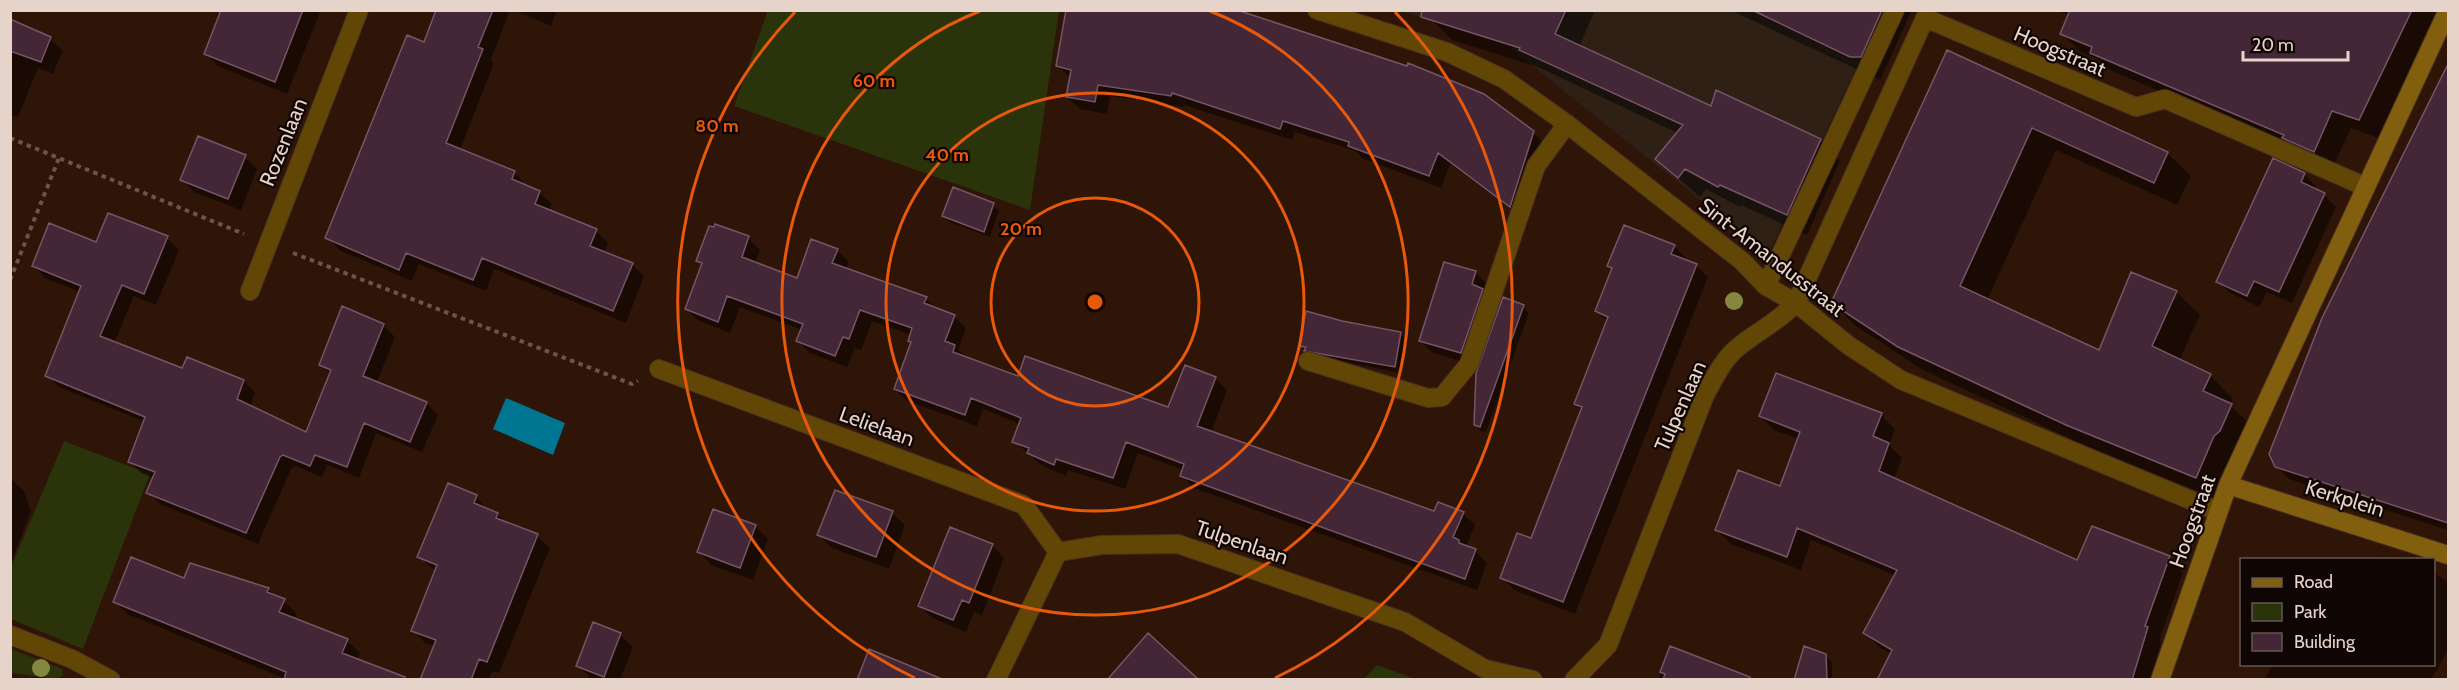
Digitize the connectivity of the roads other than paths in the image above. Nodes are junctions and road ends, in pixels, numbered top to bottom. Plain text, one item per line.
1 (359, 10) edge
2 (1317, 10) edge
3 (1894, 10) edge
4 (2448, 10) edge
5 (1567, 124) junction
6 (2366, 187) junction
7 (1766, 286) junction
8 (250, 291) dead end
9 (1796, 303) junction
10 (1308, 361) dead end
11 (659, 369) road end
12 (2228, 485) junction
13 (2217, 512) junction
14 (1058, 552) junction
15 (2448, 555) edge
16 (10, 634) edge
17 (111, 680) edge
18 (996, 680) edge
19 (1533, 680) edge
20 (1574, 680) edge
21 (2160, 680) edge

1 - 8 street, Rozenlaan
2 - 5 street, Sint-Amandusstraat
3 - 7 street
4 - 6 street, Hoogstraat
5 - 7 street, Sint-Amandusstraat
5 - 10 street
6 - 9 street, Hoogstraat
6 - 12 street, Hoogstraat
7 - 9 street, Sint-Amandusstraat
9 - 13 street, Sint-Amandusstraat
9 - 20 street, Tulpenlaan
11 - 14 street, Lelielaan
12 - 13 street, Hoogstraat
12 - 15 street, Kerkplein
13 - 21 street, Hoogstraat
14 - 18 street
14 - 19 street, Tulpenlaan
16 - 17 street

